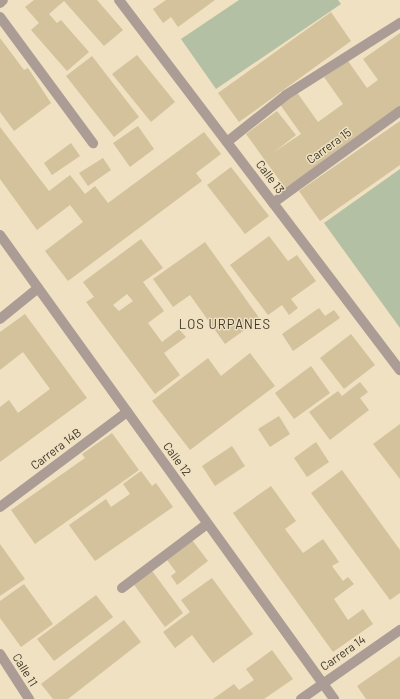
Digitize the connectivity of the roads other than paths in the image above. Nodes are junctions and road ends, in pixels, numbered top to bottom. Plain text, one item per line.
1 (3, 0) edge
2 (119, 0) edge
3 (0, 3) edge
4 (0, 17) edge
5 (400, 23) edge
6 (400, 112) edge
7 (227, 142) junction
8 (93, 143) dead end
9 (273, 203) junction
10 (0, 235) edge
11 (38, 288) junction
12 (0, 319) edge
13 (400, 370) edge
14 (128, 412) junction
15 (0, 507) edge
16 (208, 524) junction
17 (122, 588) dead end
18 (400, 630) edge
19 (0, 654) edge
20 (322, 684) junction
21 (29, 699) edge
22 (301, 699) edge
23 (334, 699) edge

1 - 3 street
2 - 7 street, Calle 13
4 - 8 street
5 - 7 street
6 - 9 street, Carrera 15
7 - 9 street, Calle 13
9 - 13 street, Calle 13
10 - 11 street, Calle 12
11 - 12 street
11 - 14 street, Calle 12
14 - 15 street, Carrera 14B
14 - 16 street, Calle 12
16 - 17 street
16 - 20 street, Calle 12
18 - 20 street, Carrera 14
19 - 21 street, Calle 11
20 - 22 street, Carrera 14
20 - 23 street, Calle 12

